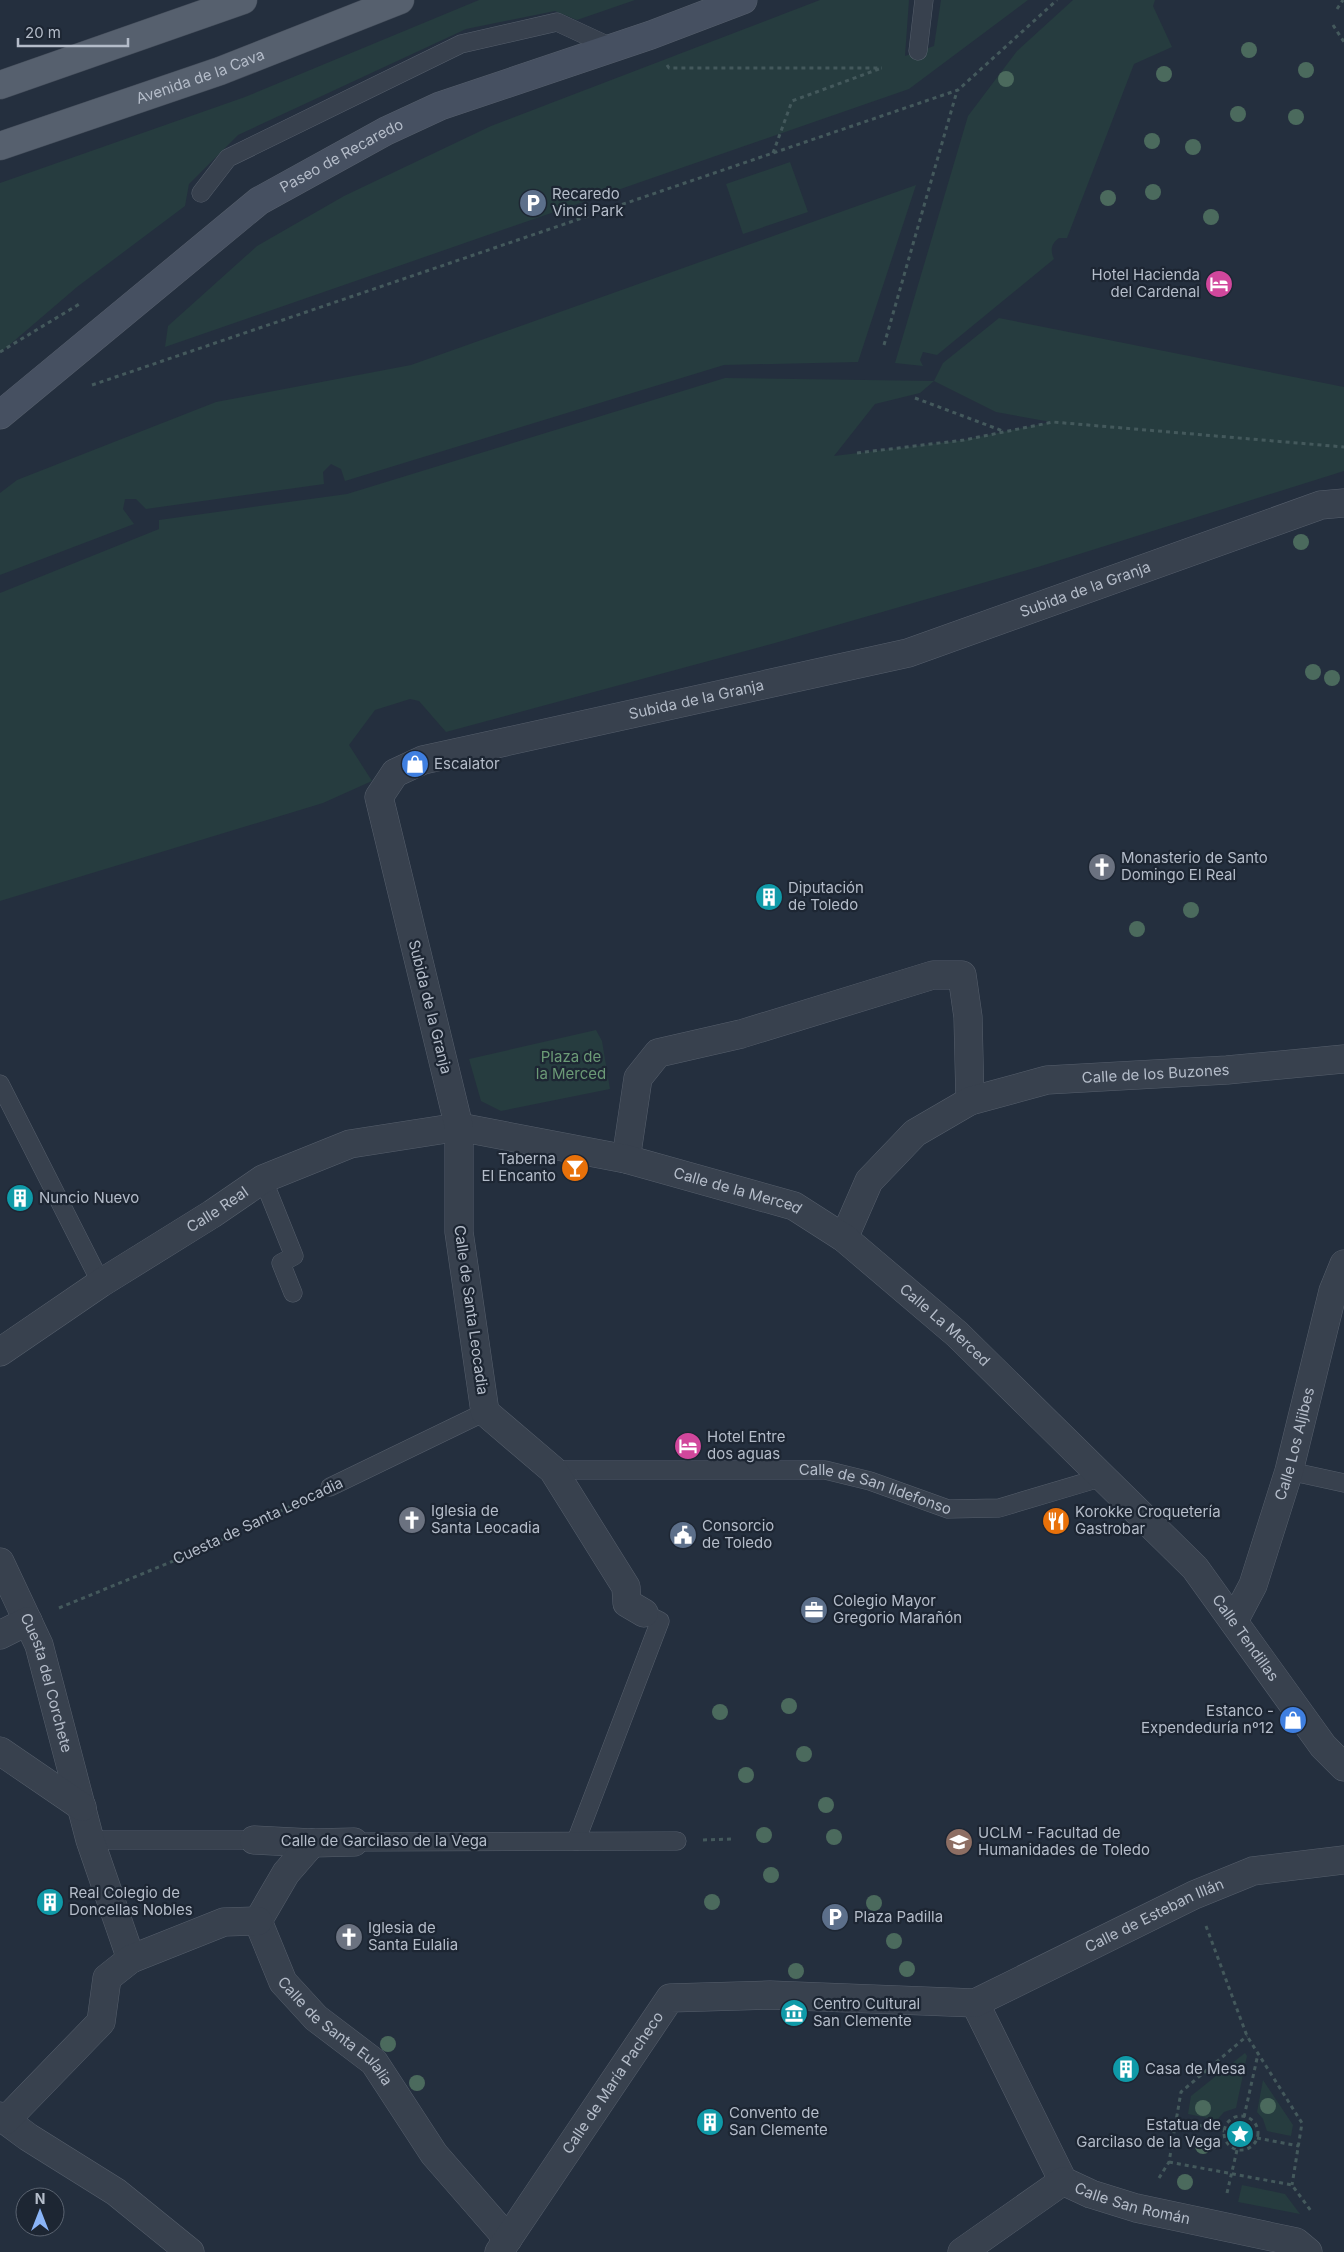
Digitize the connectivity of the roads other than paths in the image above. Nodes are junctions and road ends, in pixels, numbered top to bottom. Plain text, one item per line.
1 (243, 0) edge
2 (400, 0) edge
3 (743, 0) edge
4 (924, 0) edge
5 (611, 47) junction
6 (918, 51) dead end
7 (0, 85) edge
8 (0, 146) edge
9 (201, 193) dead end
10 (0, 415) edge
11 (1344, 503) edge
12 (1344, 1058) edge
13 (0, 1084) edge
14 (970, 1102) junction
15 (459, 1127) junction
16 (626, 1159) junction
17 (263, 1179) junction
18 (844, 1238) junction
19 (1344, 1264) edge
20 (101, 1283) junction
21 (293, 1293) dead end
22 (0, 1352) edge
23 (492, 1419) junction
24 (553, 1470) junction
25 (1289, 1470) junction
26 (1103, 1477) junction
27 (1344, 1483) edge
28 (330, 1487) road end
29 (0, 1562) edge
30 (644, 1613) joint
31 (28, 1621) junction
32 (1234, 1621) junction
33 (0, 1635) edge
34 (0, 1751) edge
35 (1344, 1767) edge
36 (82, 1807) junction
37 (90, 1840) junction
38 (254, 1840) joint
39 (677, 1841) dead end
40 (354, 1842) joint
41 (576, 1842) junction
42 (312, 1843) junction
43 (1344, 1860) edge
44 (258, 1921) junction
45 (131, 1959) junction
46 (975, 2003) junction
47 (3, 2118) edge
48 (1063, 2181) junction
49 (503, 2245) edge
50 (964, 2251) edge
51 (190, 2252) edge
52 (1308, 2252) edge

1 - 7 main road
2 - 8 main road, Avenida de la Cava
3 - 5 street, Paseo de Recaredo
4 - 6 lane
5 - 9 lane
5 - 10 street, Paseo de Recaredo
11 - 15 street, Subida de la Granja
12 - 14 street, Calle de los Buzones
13 - 20 lane
14 - 16 street
14 - 18 street, Calle de los Buzones
15 - 16 street
15 - 17 street, Calle Real
15 - 23 street, Calle de Santa Leocadia
16 - 18 street, Calle de la Merced
17 - 20 street, Calle Real
17 - 21 lane
18 - 26 street, Calle La Merced
19 - 25 street, Calle Los Aljibes
20 - 22 street, Calle Real
23 - 24 street
23 - 28 lane, Cuesta de Santa Leocadia
24 - 26 lane, Calle de San Ildefonso
24 - 30 street
25 - 27 lane
25 - 32 street, Calle Los Aljibes
26 - 32 street, Calle Tendillas
29 - 31 street, Cuesta del Corchete
30 - 41 lane
31 - 33 street
31 - 36 street, Cuesta del Corchete
32 - 35 street, Calle Tendillas
34 - 36 street
36 - 37 street, Cuesta del Corchete
37 - 38 lane, Calle de Garcilaso de la Vega
37 - 45 street, Cuesta del Corchete
38 - 42 street, Calle de Garcilaso de la Vega
39 - 41 lane, Calle de Garcilaso de la Vega
40 - 41 lane, Calle de Garcilaso de la Vega
40 - 42 street, Calle de Garcilaso de la Vega
42 - 44 street
43 - 46 street, Calle de Esteban Illán
44 - 45 street
44 - 49 street, Calle de Santa Eulalia
45 - 47 street
46 - 48 street, Calle San Román
46 - 49 street, Calle de María Pacheco
47 - 51 street
48 - 50 street
48 - 52 street, Calle San Román

